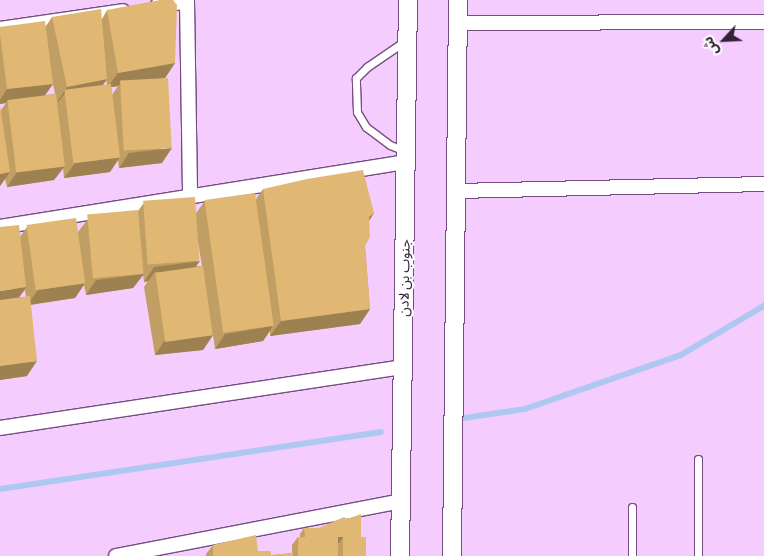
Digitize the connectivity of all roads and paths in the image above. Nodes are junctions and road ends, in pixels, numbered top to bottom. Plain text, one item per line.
1 (408, 0) edge
2 (458, 0) edge
3 (764, 22) edge
4 (458, 23) junction
5 (0, 29) edge
6 (408, 39) junction
7 (406, 157) junction
8 (764, 184) edge
9 (456, 191) junction
10 (190, 197) junction
11 (0, 226) edge
12 (403, 367) junction
13 (0, 428) edge
14 (698, 459) dead end
15 (401, 501) junction
16 (632, 507) dead end
17 (116, 556) edge
18 (400, 556) edge
19 (452, 556) edge
20 (632, 556) edge
21 (698, 556) edge

1 - 6 street, جنوب بن لادن
2 - 4 street
3 - 4 street
4 - 9 street
5 - 10 street
6 - 7 street, جنوب بن لادن
6 - 7 lane
7 - 10 street
7 - 12 street, جنوب بن لادن
8 - 9 street
9 - 19 street
10 - 11 street
12 - 13 street
12 - 15 street, جنوب بن لادن
14 - 21 lane
15 - 17 street
15 - 18 street, جنوب بن لادن
16 - 20 lane

